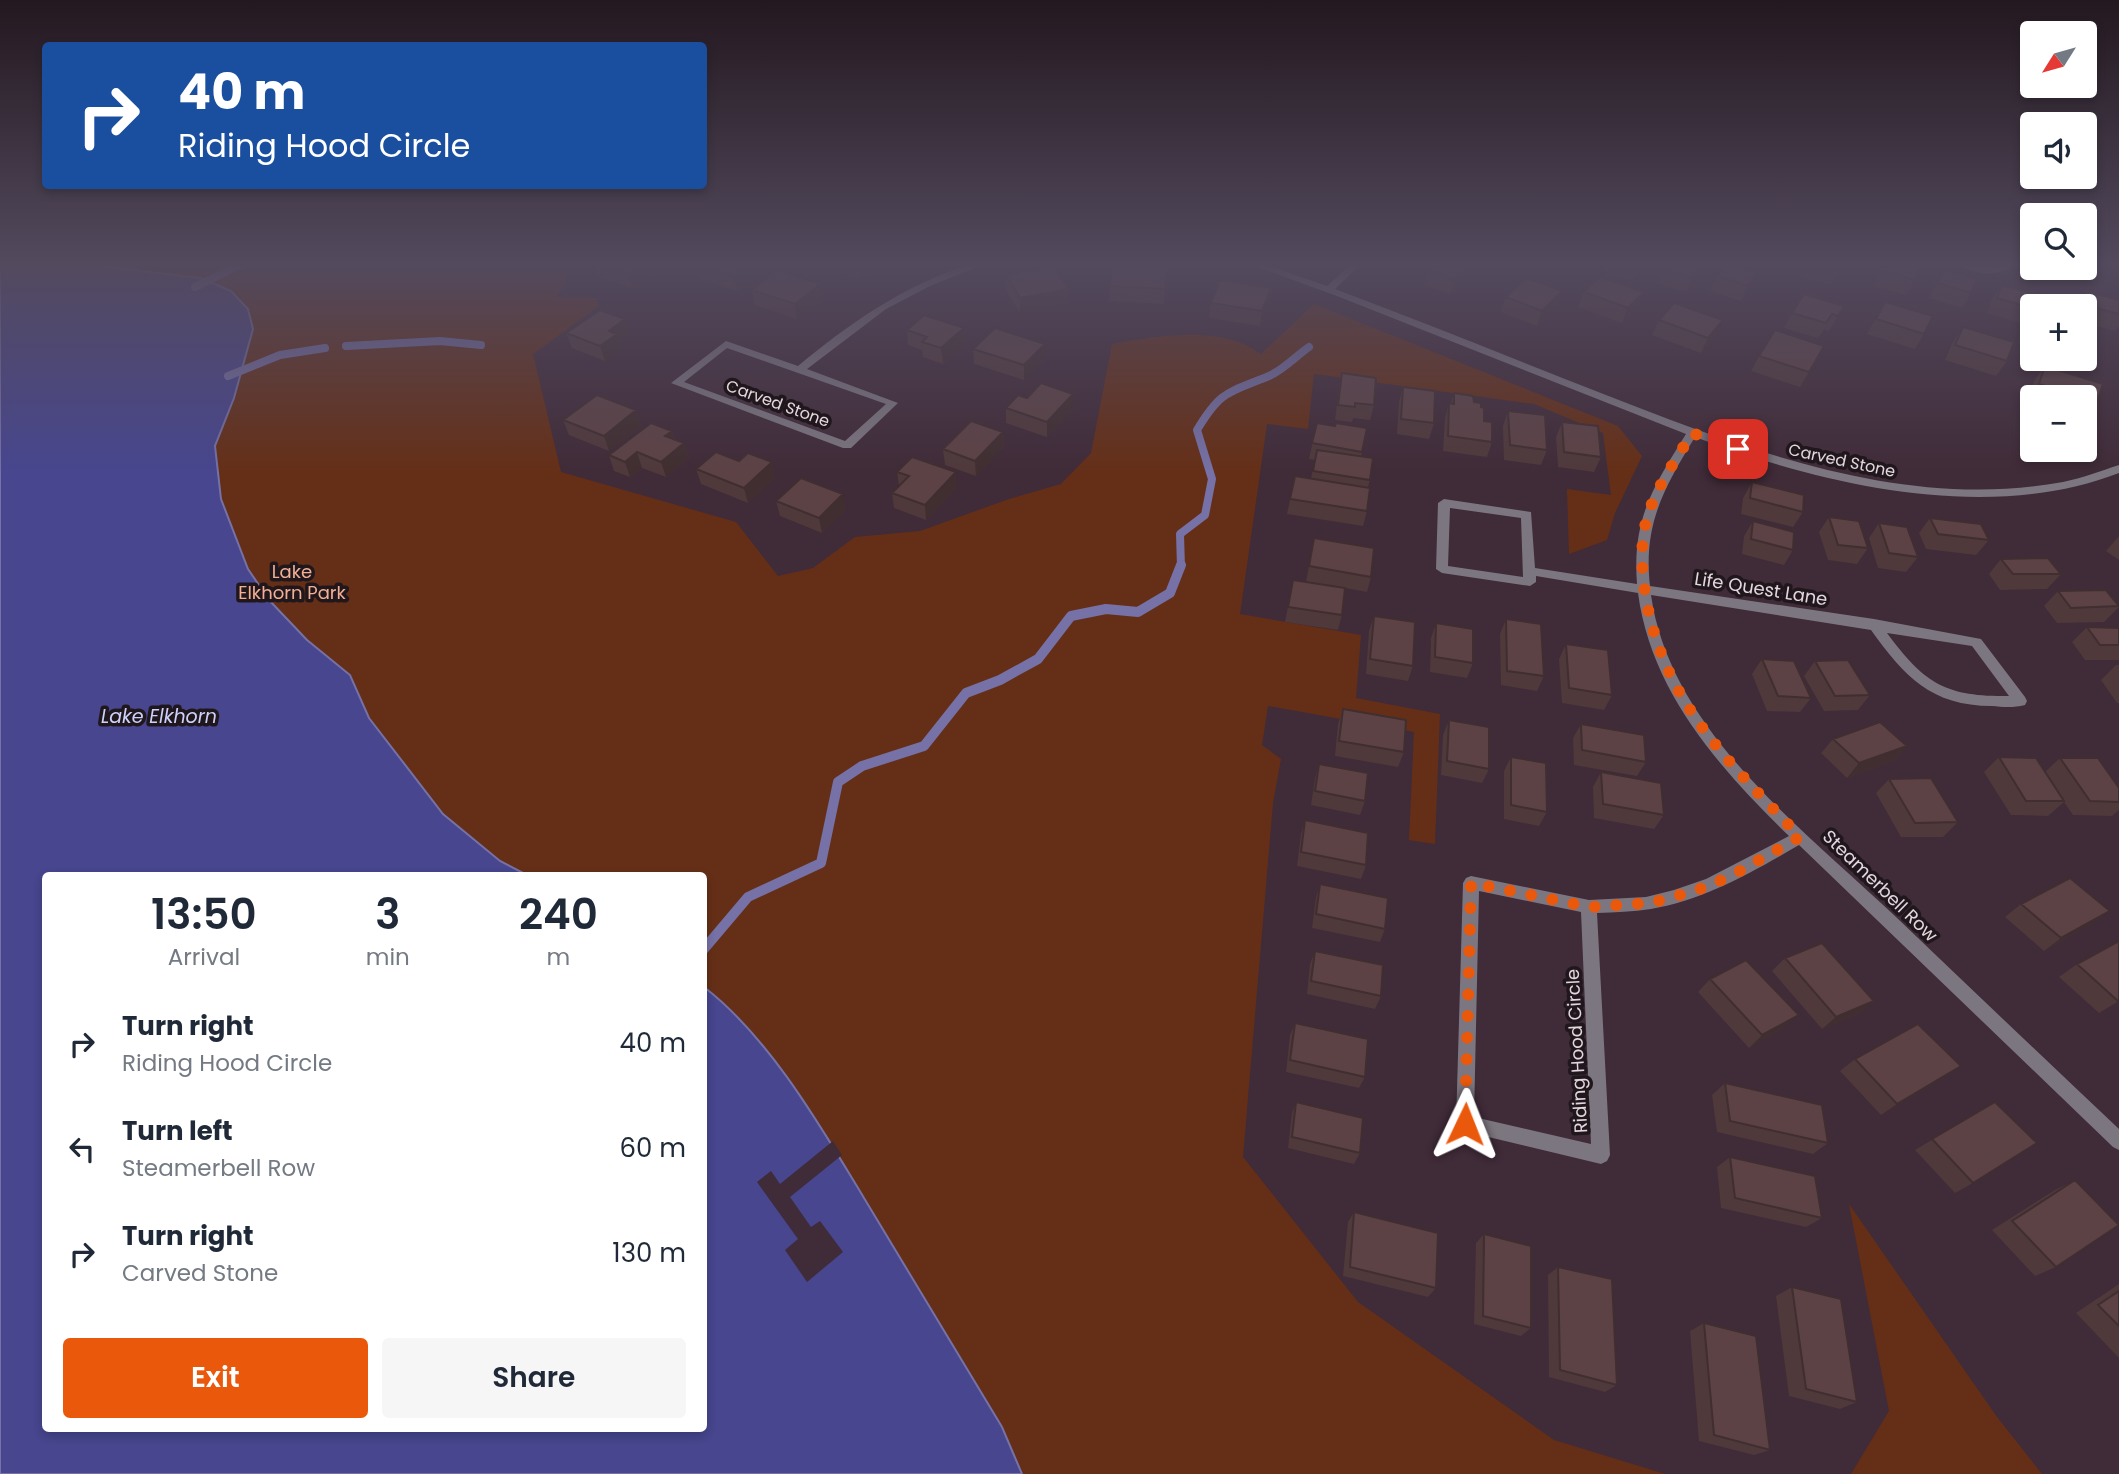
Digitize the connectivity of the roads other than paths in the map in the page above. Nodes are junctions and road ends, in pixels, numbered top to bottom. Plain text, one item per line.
1 (845, 334) edge
2 (1441, 334) edge
3 (799, 370) junction
4 (1692, 433) junction
5 (2118, 471) edge
6 (1529, 571) junction
7 (1643, 588) junction
8 (1874, 624) junction
9 (1800, 837) junction
10 (1590, 907) junction
11 (2119, 1141) edge

1 - 3 street
2 - 4 street, Carved Stone
3 - 3 street, Carved Stone
4 - 5 street, Carved Stone
4 - 7 street, Steamerbell Row
6 - 6 street
6 - 7 street, Life Quest Lane
7 - 8 street, Life Quest Lane
7 - 9 street, Steamerbell Row
8 - 8 street, Life Quest Lane
9 - 10 street, Riding Hood Circle
9 - 11 street, Steamerbell Row
10 - 10 street, Riding Hood Circle

